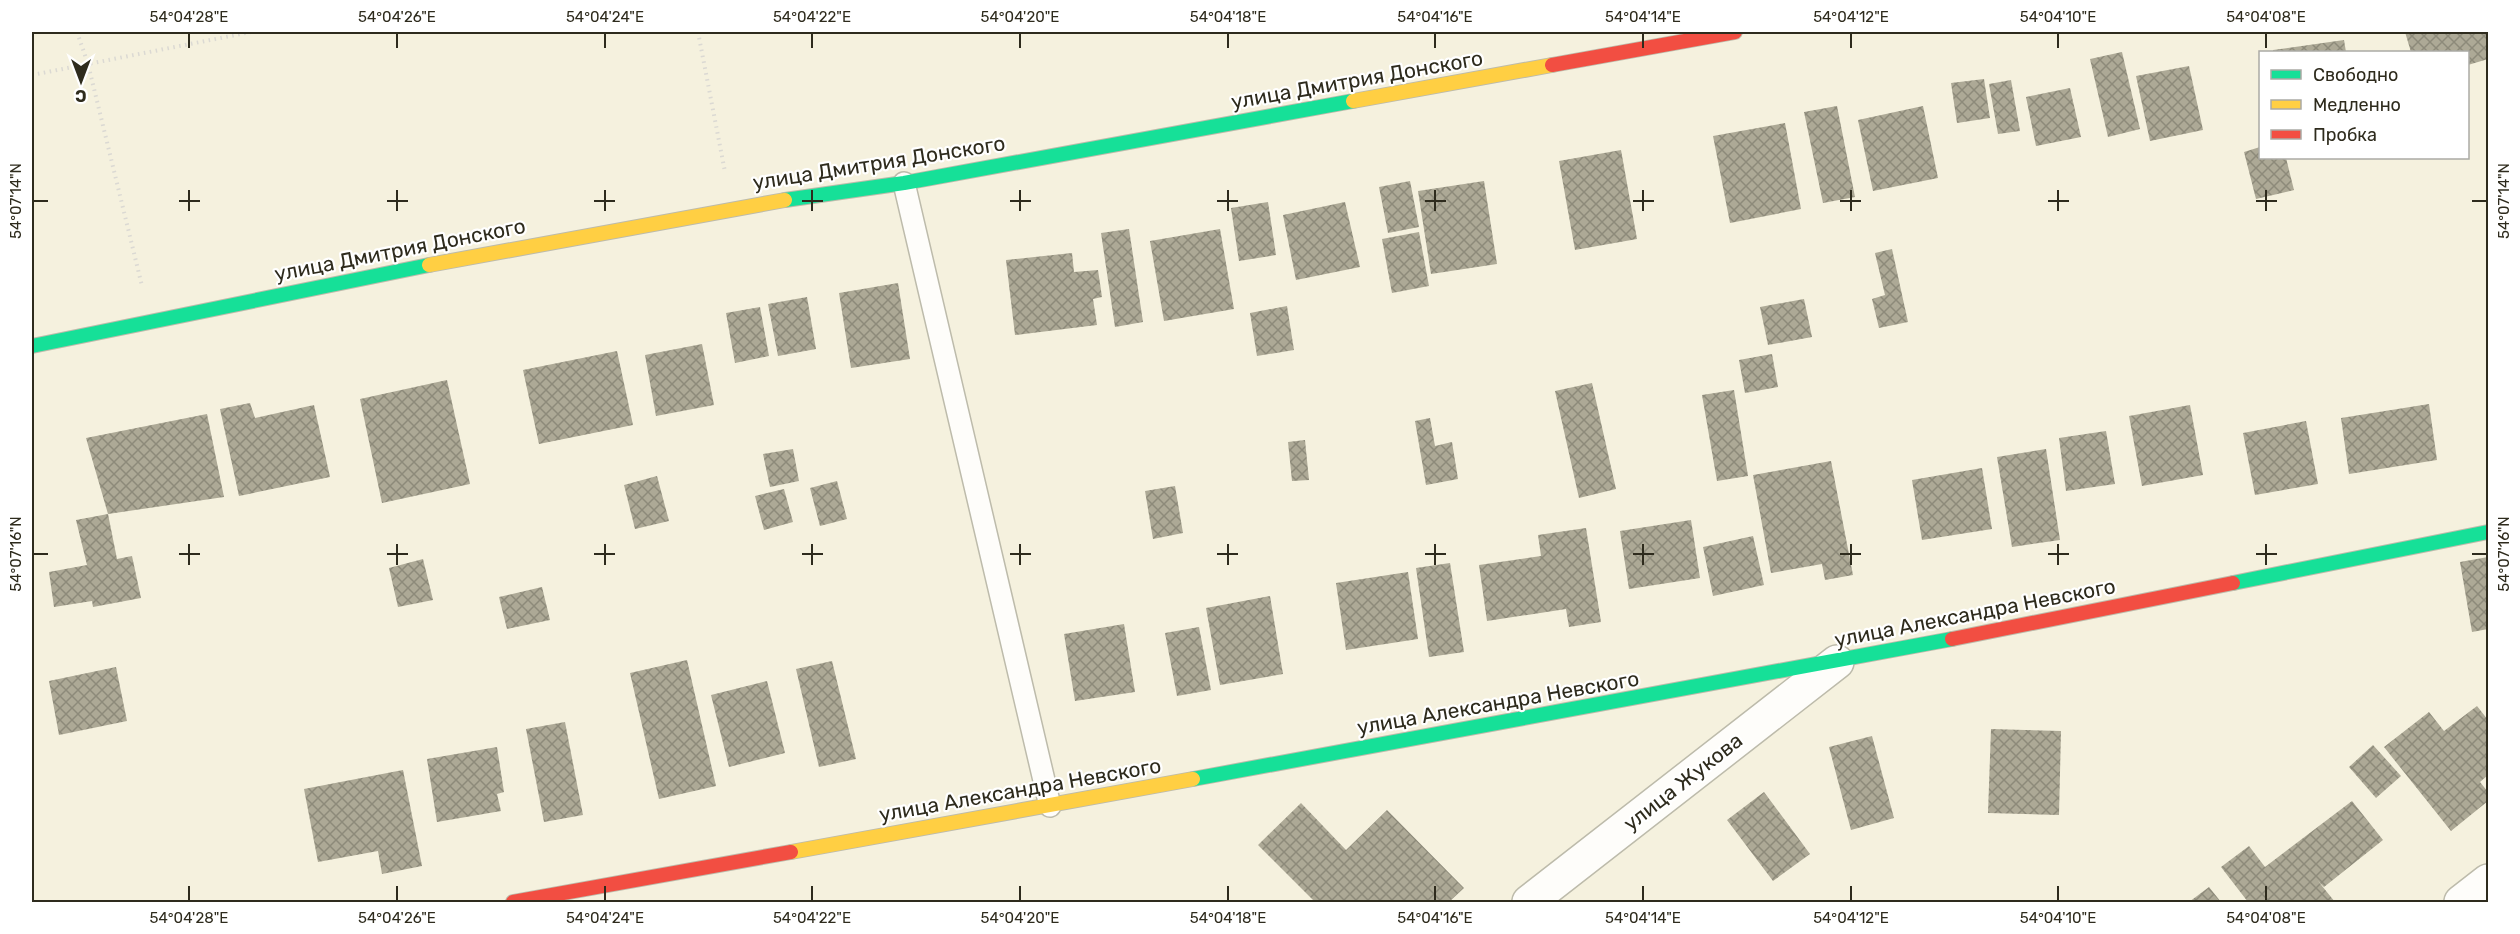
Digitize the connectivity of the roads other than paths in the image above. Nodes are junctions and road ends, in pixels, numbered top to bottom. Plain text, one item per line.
1 (1735, 32) edge
2 (904, 183) junction
3 (32, 346) edge
4 (2488, 532) edge
5 (1837, 662) junction
6 (1050, 806) junction
7 (2488, 881) edge
8 (590, 896) edge
9 (513, 903) edge
10 (1529, 903) edge
11 (2461, 903) edge

1 - 2 street, улица Дмитрия Донского
2 - 3 street, улица Дмитрия Донского
2 - 6 lane
4 - 5 street, улица Александра Невского
5 - 6 street, улица Александра Невского
5 - 10 street, улица Жукова
6 - 8 street, улица Александра Невского
7 - 11 street
8 - 9 street, улица Александра Невского

